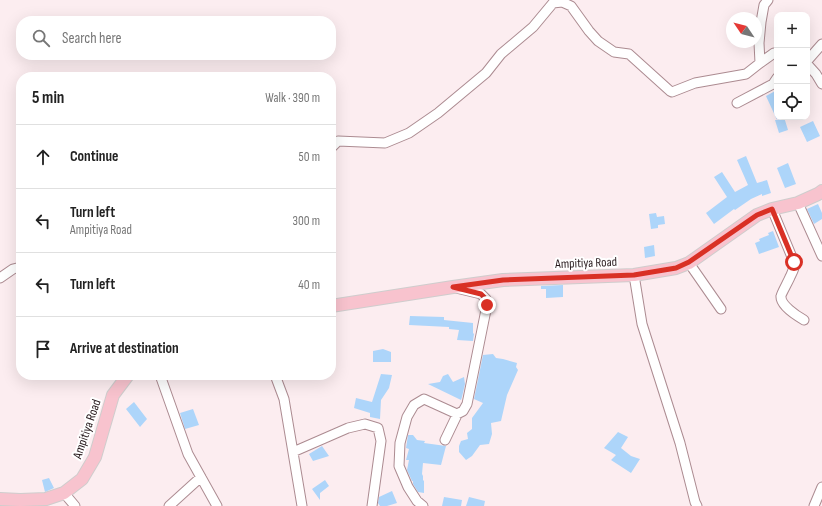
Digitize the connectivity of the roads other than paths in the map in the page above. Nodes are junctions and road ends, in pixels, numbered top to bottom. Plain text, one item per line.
1 (768, 0) edge
2 (556, 2) edge
3 (822, 44) edge
4 (774, 53) edge
5 (810, 58) edge
6 (760, 62) junction
7 (810, 67) edge
8 (774, 82) edge
9 (822, 84) edge
10 (737, 103) dead end
11 (336, 143) edge
12 (822, 191) edge
13 (798, 204) junction
14 (772, 209) junction
15 (822, 256) edge
16 (689, 262) junction
17 (16, 269) edge
18 (634, 275) junction
19 (0, 278) edge
20 (453, 287) junction
21 (336, 305) edge
22 (721, 309) dead end
23 (804, 320) dead end
24 (124, 380) edge
25 (162, 380) edge
26 (277, 380) edge
27 (456, 414) junction
28 (445, 440) dead end
29 (293, 452) junction
30 (201, 477) junction
31 (822, 486) edge
32 (64, 493) junction
33 (0, 499) edge
34 (18, 503) edge
35 (75, 506) edge
36 (169, 506) edge
37 (216, 506) edge
38 (302, 506) edge
39 (372, 506) edge
40 (423, 506) edge
41 (697, 506) edge
42 (814, 506) edge

1 - 6 street
2 - 6 street
2 - 11 street
3 - 5 street
4 - 6 street
7 - 9 street
8 - 10 street
12 - 13 main road, Ampitiya Road
13 - 14 main road, Ampitiya Road
13 - 15 street
14 - 16 main road, Ampitiya Road
14 - 23 street
16 - 18 main road, Ampitiya Road
16 - 22 street
17 - 19 street
18 - 20 main road, Ampitiya Road
18 - 41 street
20 - 21 main road, Ampitiya Road
20 - 27 street
24 - 32 main road, Ampitiya Road
25 - 30 street
26 - 29 street
27 - 28 street
27 - 40 street
29 - 38 street
29 - 39 street
30 - 36 street
30 - 37 street
31 - 42 street
32 - 34 main road, Ampitiya Road
32 - 35 street
33 - 34 main road, Ampitiya Road

